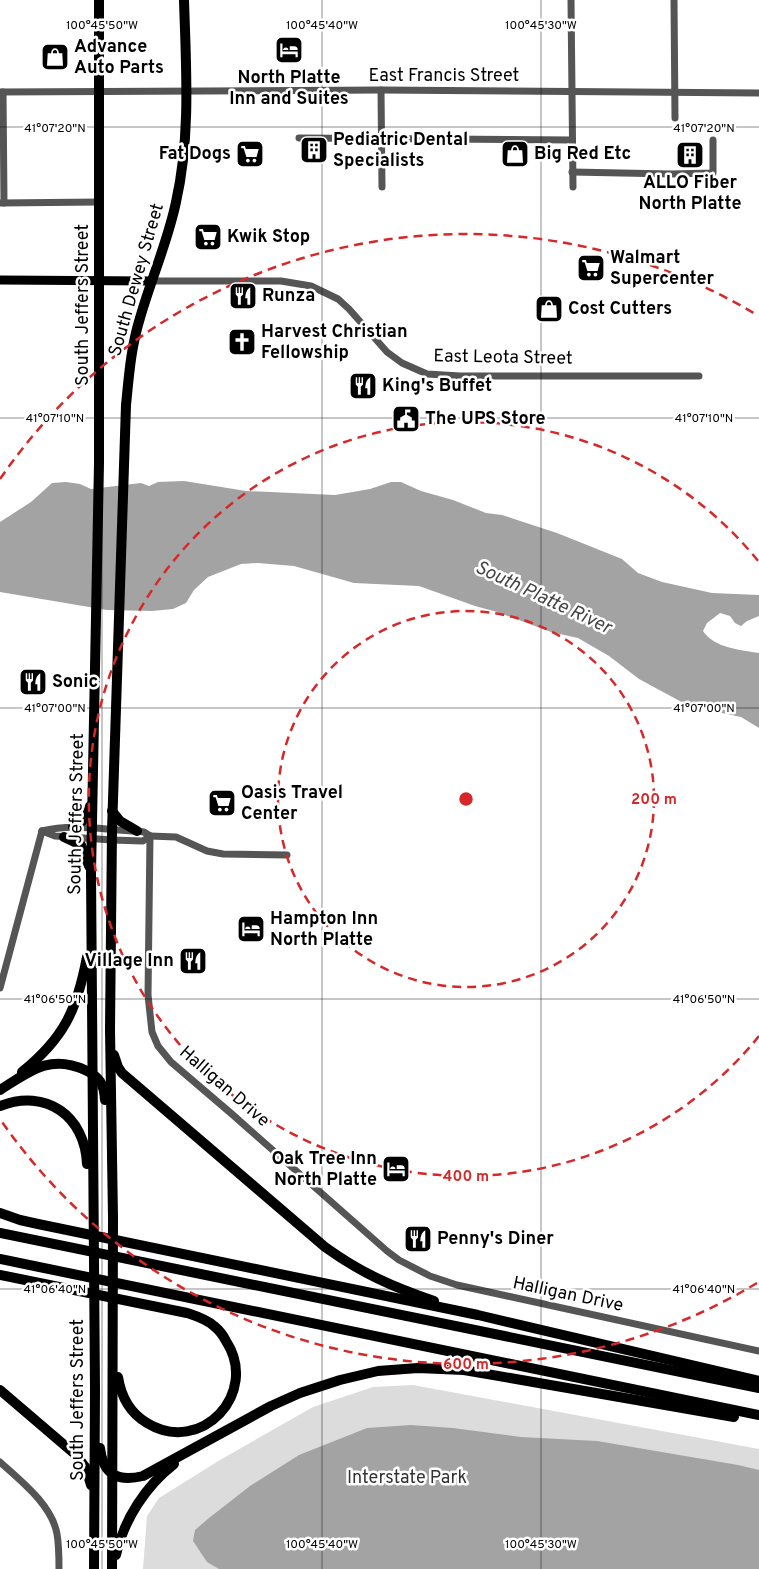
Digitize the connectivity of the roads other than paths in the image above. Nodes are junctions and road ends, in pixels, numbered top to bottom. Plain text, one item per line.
1 (98, 0) edge
2 (184, 0) edge
3 (571, 0) edge
4 (674, 0) edge
5 (381, 90) junction
6 (98, 91) junction
7 (185, 91) junction
8 (2, 92) edge
9 (572, 92) junction
10 (674, 92) junction
11 (759, 93) edge
12 (675, 118) dead end
13 (299, 138) dead end
14 (382, 139) junction
15 (572, 140) junction
16 (713, 140) dead end
17 (572, 172) junction
18 (382, 187) dead end
19 (572, 188) dead end
20 (99, 202) junction
21 (2, 203) edge
22 (0, 280) edge
23 (100, 281) junction
24 (152, 281) junction
25 (699, 376) dead end
26 (119, 630) joint
27 (93, 793) junction
28 (112, 811) junction
29 (73, 828) junction
30 (42, 831) junction
31 (137, 831) junction
32 (93, 833) junction
33 (112, 835) junction
34 (150, 836) junction
35 (64, 837) junction
36 (287, 855) dead end
37 (91, 873) junction
38 (92, 929) junction
39 (3, 963) edge
40 (0, 988) edge
41 (110, 1030) junction
42 (92, 1073) junction
43 (0, 1086) edge
44 (0, 1090) edge
45 (0, 1106) edge
46 (112, 1158) junction
47 (0, 1213) edge
48 (93, 1218) junction
49 (0, 1233) edge
50 (0, 1259) edge
51 (0, 1275) edge
52 (478, 1316) junction
53 (113, 1324) junction
54 (759, 1351) edge
55 (759, 1381) edge
56 (759, 1388) edge
57 (0, 1390) edge
58 (95, 1390) junction
59 (759, 1415) edge
60 (759, 1421) edge
61 (186, 1453) junction
62 (0, 1462) edge
63 (112, 1474) junction
64 (95, 1499) junction
65 (59, 1569) edge
66 (94, 1569) edge
67 (113, 1569) edge

1 - 6 highway, South Jeffers Street
2 - 7 highway, South Dewey Street
3 - 9 street
4 - 10 street
5 - 7 street, East Francis Street
5 - 9 street, East Francis Street
5 - 14 street
6 - 7 street, East Francis Street
6 - 8 street, East Francis Street
6 - 20 highway, South Jeffers Street
7 - 24 highway, South Dewey Street
8 - 21 street
9 - 10 street, East Francis Street
9 - 15 street
10 - 11 street, East Francis Street
10 - 12 street
13 - 14 street
14 - 15 street
14 - 18 street
15 - 17 street
16 - 17 street
17 - 19 street
20 - 21 street
20 - 23 highway, South Jeffers Street
22 - 23 main road, East Leota Street
23 - 24 main road, East Leota Street
23 - 27 highway, South Jeffers Street
24 - 25 street, East Leota Street
24 - 26 highway, South Dewey Street
26 - 28 highway, South Jeffers Street
27 - 29 highway
27 - 32 highway, South Jeffers Street
28 - 31 highway
28 - 33 highway, South Jeffers Street
29 - 30 street
29 - 32 street
30 - 35 street
30 - 39 street, South Jeffers Street
31 - 33 street
31 - 34 street
32 - 33 street
32 - 35 street
32 - 37 highway, South Jeffers Street
33 - 34 street
33 - 41 highway, South Jeffers Street
34 - 36 street
34 - 54 street, Halligan Drive
35 - 37 highway
37 - 38 highway, South Jeffers Street
38 - 42 highway, South Jeffers Street
38 - 43 highway
39 - 40 street, South Jeffers Street
41 - 46 highway, South Jeffers Street
41 - 52 highway
42 - 44 highway
42 - 46 highway
42 - 48 highway, South Jeffers Street
45 - 48 highway
46 - 53 highway, South Jeffers Street
47 - 52 highway
48 - 58 highway, South Jeffers Street
49 - 56 highway
50 - 59 highway
51 - 53 highway
52 - 55 highway
53 - 63 highway, South Jeffers Street
57 - 64 highway
58 - 63 highway
58 - 64 highway, South Jeffers Street
60 - 61 highway
61 - 63 highway
61 - 67 highway
62 - 65 street
63 - 67 highway, South Jeffers Street
64 - 66 highway, South Jeffers Street

